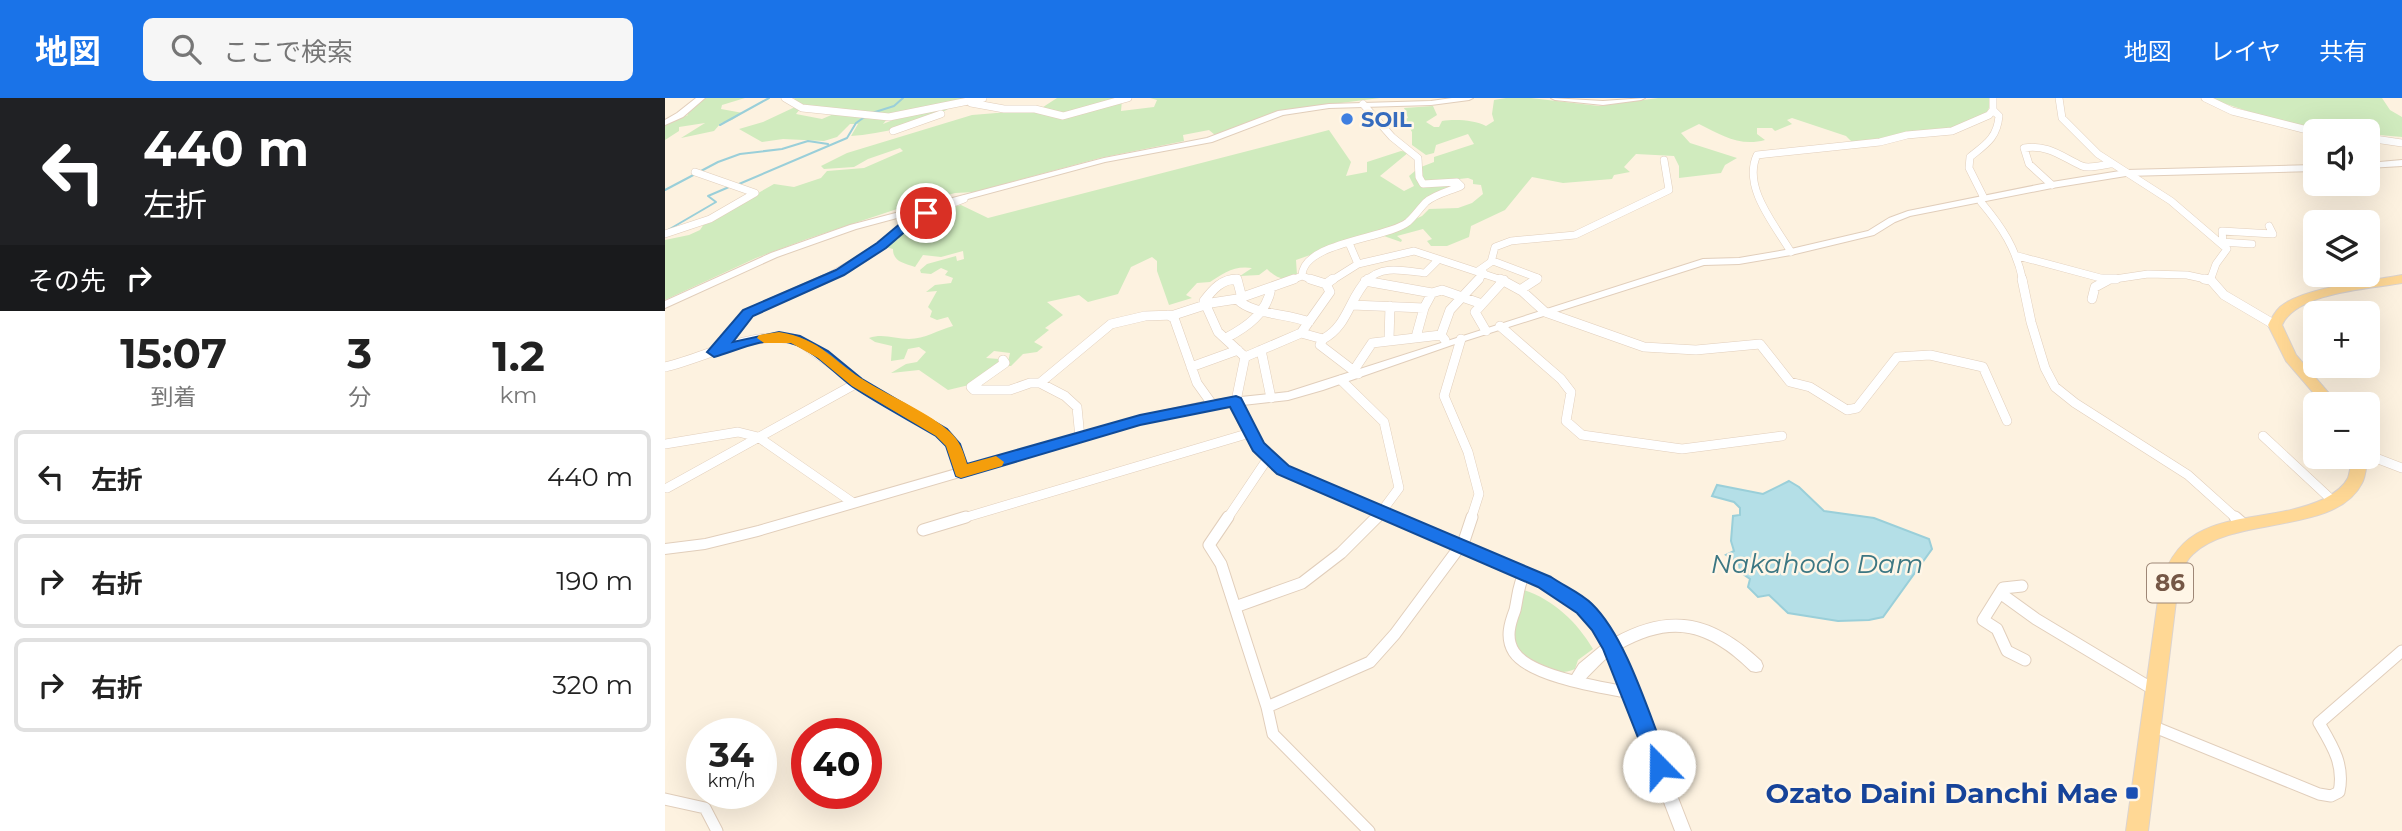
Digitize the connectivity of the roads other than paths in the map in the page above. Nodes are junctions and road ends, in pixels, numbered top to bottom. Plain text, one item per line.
1 (701, 98) edge
2 (785, 98) edge
3 (983, 98) edge
4 (1128, 98) edge
5 (1469, 98) edge
6 (1555, 98) edge
7 (1641, 98) edge
8 (1993, 98) edge
9 (2059, 98) edge
10 (2205, 98) edge
11 (967, 100) edge
12 (1363, 104) junction
13 (956, 105) junction
14 (1993, 110) junction
15 (665, 122) edge
16 (2303, 129) edge
17 (893, 131) dead end
18 (2380, 140) edge
19 (2402, 143) edge
20 (1664, 160) dead end
21 (2402, 163) edge
22 (2110, 164) junction
23 (2380, 165) edge
24 (2303, 168) edge
25 (696, 173) dead end
26 (2126, 173) junction
27 (2052, 185) junction
28 (964, 199) junction
29 (1982, 199) junction
30 (2240, 223) dead end
31 (2269, 226) dead end
32 (2248, 231) junction
33 (665, 234) edge
34 (2222, 242) junction
35 (1349, 243) junction
36 (2252, 244) dead end
37 (1791, 252) junction
38 (2018, 256) junction
39 (1438, 260) junction
40 (1493, 261) junction
41 (1358, 264) junction
42 (1481, 272) junction
43 (1302, 276) junction
44 (2402, 279) edge
45 (1504, 280) junction
46 (2108, 280) junction
47 (2210, 280) junction
48 (1365, 281) junction
49 (1326, 284) junction
50 (1271, 288) junction
51 (1393, 288) junction
52 (1520, 289) junction
53 (1432, 293) junction
54 (1461, 296) junction
55 (1240, 298) junction
56 (2092, 299) dead end
57 (665, 304) edge
58 (1482, 304) junction
59 (1206, 305) junction
60 (1387, 305) junction
61 (1352, 306) junction
62 (1424, 307) junction
63 (1260, 312) junction
64 (1545, 312) junction
65 (1168, 315) junction
66 (1309, 322) junction
67 (2275, 324) junction
68 (1500, 327) junction
69 (1486, 331) junction
70 (1301, 333) junction
71 (1416, 337) junction
72 (1226, 338) junction
73 (1323, 339) junction
74 (1389, 339) junction
75 (1444, 339) junction
76 (1461, 339) junction
77 (1261, 350) junction
78 (714, 352) junction
79 (1242, 354) junction
80 (1003, 360) dead end
81 (665, 367) edge
82 (1191, 367) junction
83 (1356, 372) junction
84 (1341, 380) junction
85 (857, 383) junction
86 (1040, 383) junction
87 (2320, 392) edge
88 (1271, 398) junction
89 (1236, 401) junction
90 (1212, 404) junction
91 (2007, 421) dead end
92 (1250, 433) junction
93 (1782, 436) dead end
94 (2263, 436) dead end
95 (758, 438) junction
96 (1080, 438) junction
97 (665, 444) edge
98 (1268, 458) junction
99 (2380, 460) edge
100 (2402, 468) edge
101 (2360, 469) edge
102 (961, 472) junction
103 (667, 488) edge
104 (852, 502) junction
105 (2334, 502) junction
106 (1381, 512) junction
107 (2243, 524) junction
108 (923, 530) dead end
109 (1460, 547) junction
110 (665, 549) edge
111 (1525, 573) junction
112 (2022, 586) dead end
113 (2000, 593) junction
114 (1235, 607) junction
115 (1611, 646) junction
116 (2402, 650) edge
117 (2025, 660) dead end
118 (1756, 666) dead end
119 (1577, 680) junction
120 (1629, 689) junction
121 (2156, 691) junction
122 (1267, 707) junction
123 (2152, 726) junction
124 (665, 799) edge
125 (716, 831) edge
126 (1369, 831) edge
127 (1683, 831) edge
128 (2137, 831) edge

1 - 15 street
2 - 13 street
3 - 11 street
4 - 11 street
5 - 12 street
6 - 7 street
8 - 14 street
9 - 22 street
10 - 16 street
11 - 13 street
12 - 28 street
12 - 35 street
13 - 17 street
14 - 29 street
14 - 37 street
18 - 19 street
20 - 40 street
21 - 23 street
22 - 26 street
22 - 27 street
24 - 26 street
25 - 33 street
26 - 27 street
26 - 34 street
27 - 29 street
28 - 57 street
28 - 78 street
29 - 37 street
29 - 38 street
30 - 32 street
31 - 32 street
32 - 34 street
34 - 36 street
34 - 47 street
35 - 41 street
35 - 43 street
37 - 64 street
38 - 46 street
38 - 107 street
39 - 41 street
39 - 42 street
39 - 48 street
40 - 42 street
40 - 52 street
41 - 49 street
42 - 45 street
42 - 54 street
43 - 49 street
43 - 50 street
44 - 67 main road
45 - 52 street
45 - 58 street
46 - 47 street
46 - 56 street
47 - 67 street
48 - 51 street
48 - 61 street
49 - 66 street
50 - 55 street
50 - 63 street
51 - 53 street
51 - 60 street
52 - 64 street
53 - 54 street
53 - 62 street
54 - 58 street
54 - 75 street
55 - 59 street
55 - 59 street
55 - 63 street
58 - 69 street
59 - 65 street
59 - 72 street
60 - 61 street
60 - 62 street
60 - 74 street
61 - 73 street
62 - 71 street
63 - 66 street
63 - 72 street
64 - 68 street
64 - 91 street
65 - 82 street
65 - 86 street
66 - 70 street
67 - 87 main road
68 - 69 street
68 - 93 street
69 - 76 street
70 - 73 street
70 - 77 street
71 - 74 street
71 - 75 street
72 - 79 street
73 - 83 street
74 - 83 street
75 - 76 street
75 - 83 street
76 - 109 street
77 - 79 street
77 - 88 street
78 - 81 street
78 - 85 street
79 - 82 street
79 - 89 street
80 - 86 street
82 - 90 street
83 - 84 street
84 - 88 street
84 - 106 street
85 - 95 street
85 - 102 street
86 - 96 street
88 - 89 street
89 - 90 street
89 - 92 street
90 - 96 street
92 - 98 street
92 - 108 street
94 - 105 street
95 - 97 street
95 - 103 street
95 - 104 street
96 - 102 street
98 - 106 street
98 - 114 street
99 - 100 street
101 - 105 main road
102 - 104 street
104 - 110 street
105 - 107 main road, 86
106 - 109 street
106 - 114 street
107 - 121 main road, 86
109 - 111 street
109 - 122 street
111 - 115 street
111 - 119 street
112 - 113 street
113 - 117 street
113 - 121 street
114 - 122 street
115 - 118 street
115 - 119 street
115 - 120 street
116 - 123 street
119 - 120 street
120 - 127 street
121 - 123 main road, 86
122 - 126 street
123 - 128 main road, 86
124 - 125 street

